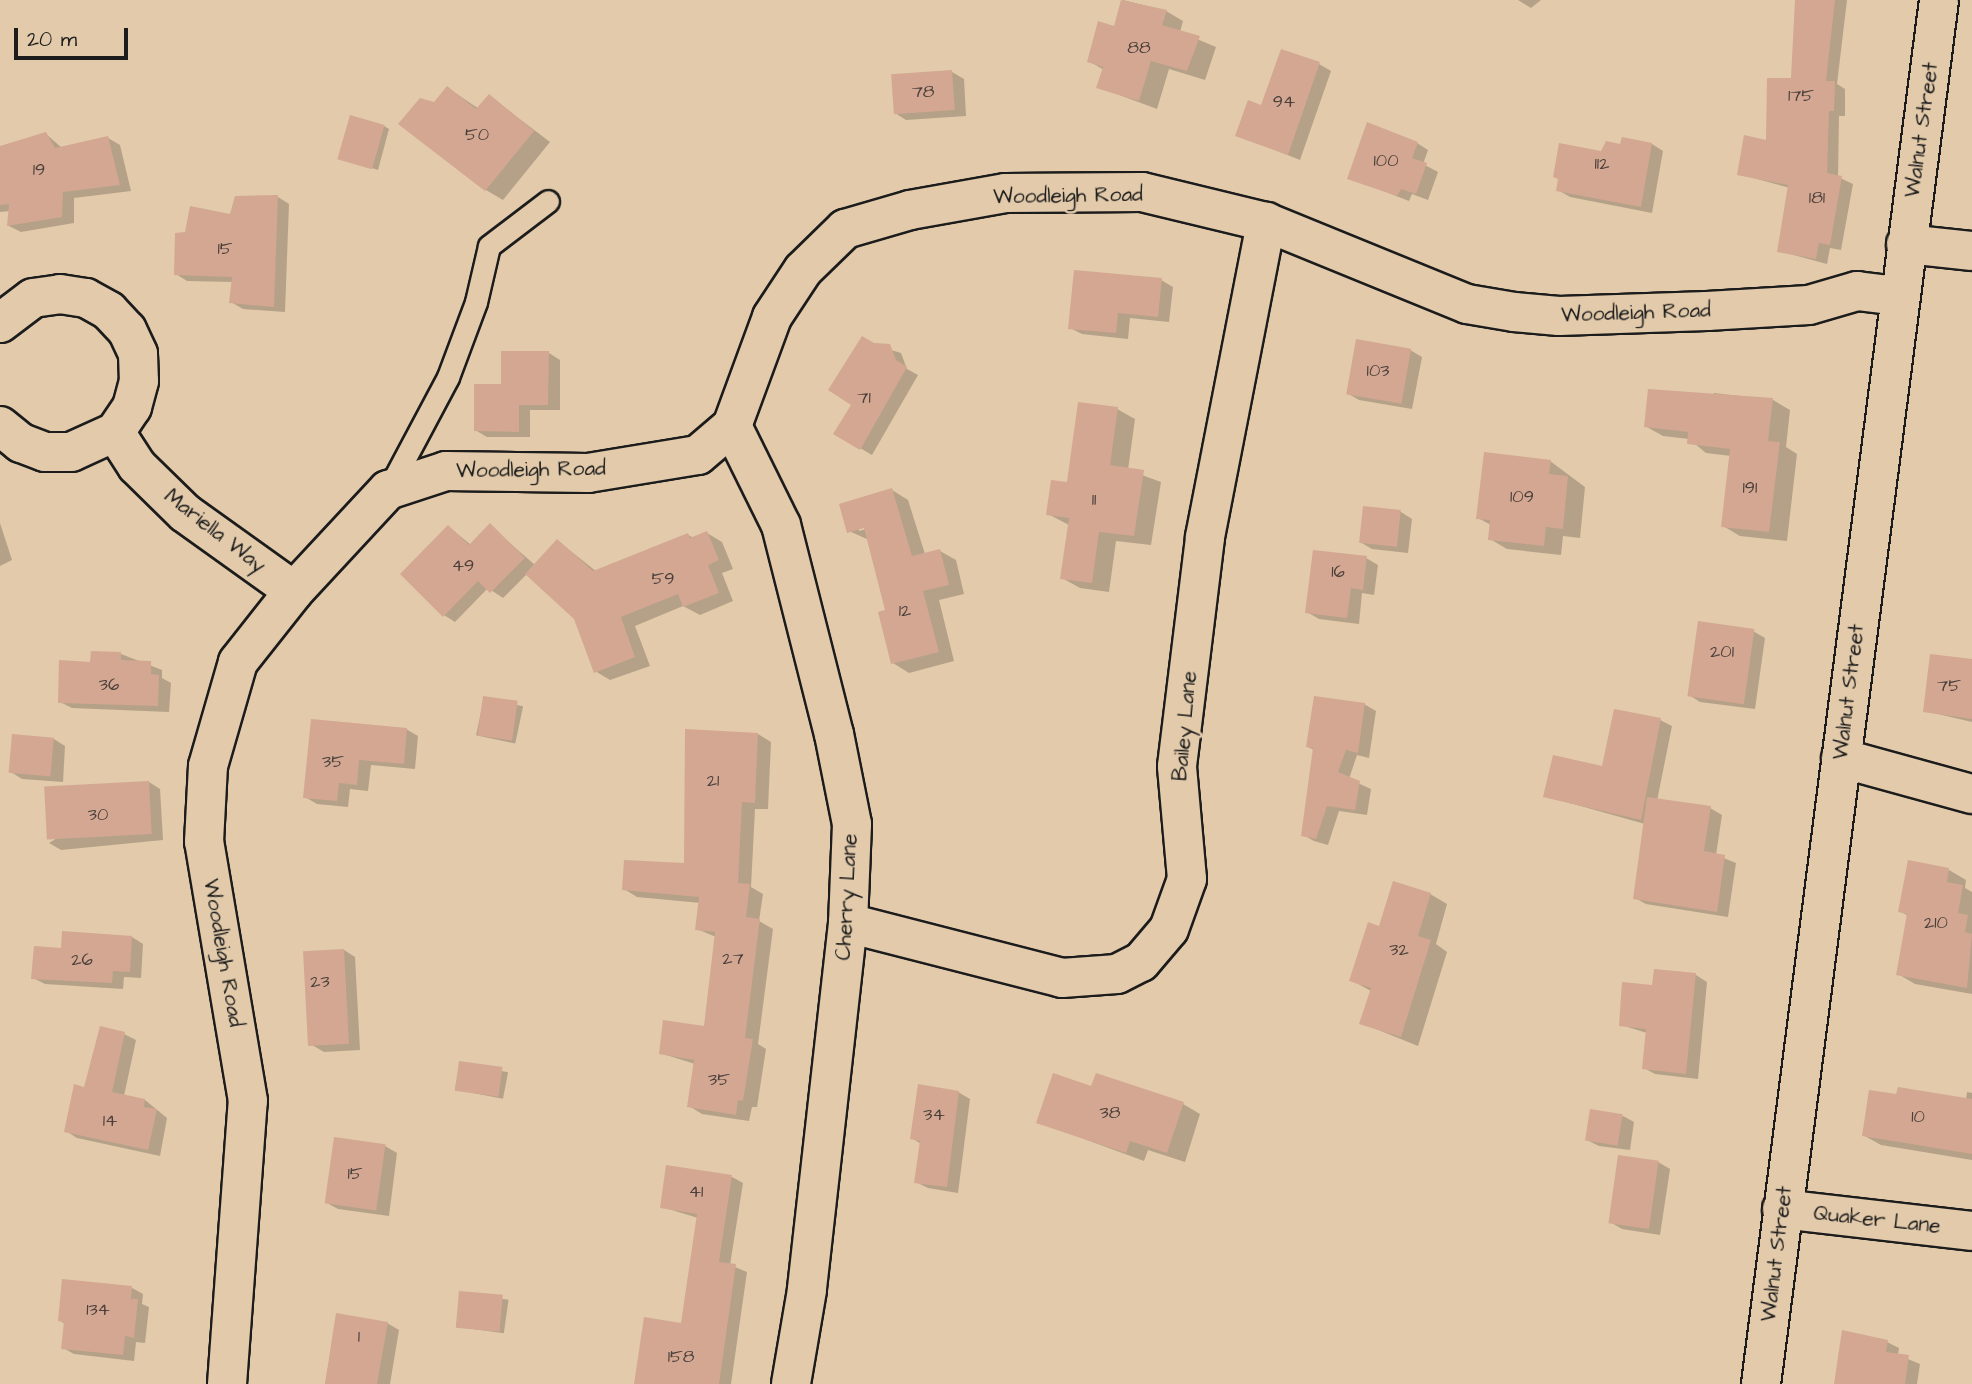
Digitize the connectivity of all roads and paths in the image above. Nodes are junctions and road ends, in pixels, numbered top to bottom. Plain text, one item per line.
1 (1940, 0) edge
2 (548, 201) dead end
3 (1266, 222) junction
4 (1906, 244) junction
5 (1972, 251) edge
6 (1898, 296) junction
7 (0, 323) edge
8 (0, 426) edge
9 (732, 426) junction
10 (115, 432) junction
11 (388, 489) junction
12 (294, 591) junction
13 (1841, 758) junction
14 (1972, 794) edge
15 (848, 923) junction
16 (1782, 1209) junction
17 (1972, 1231) edge
18 (227, 1384) edge
19 (791, 1384) edge
20 (1761, 1384) edge

1 - 4 street, Walnut Street
2 - 11 lane
3 - 6 street, Woodleigh Road
3 - 9 street, Woodleigh Road
3 - 15 street, Bailey Lane
4 - 5 street
4 - 6 street, Walnut Street
6 - 13 street, Walnut Street
7 - 10 street
8 - 10 street
9 - 11 street, Woodleigh Road
9 - 15 street, Cherry Lane
10 - 12 street, Mariella Way
11 - 12 street, Woodleigh Road
12 - 18 street, Woodleigh Road
13 - 14 street
13 - 16 street, Walnut Street
15 - 19 street, Cherry Lane
16 - 17 street, Quaker Lane
16 - 20 street, Walnut Street

